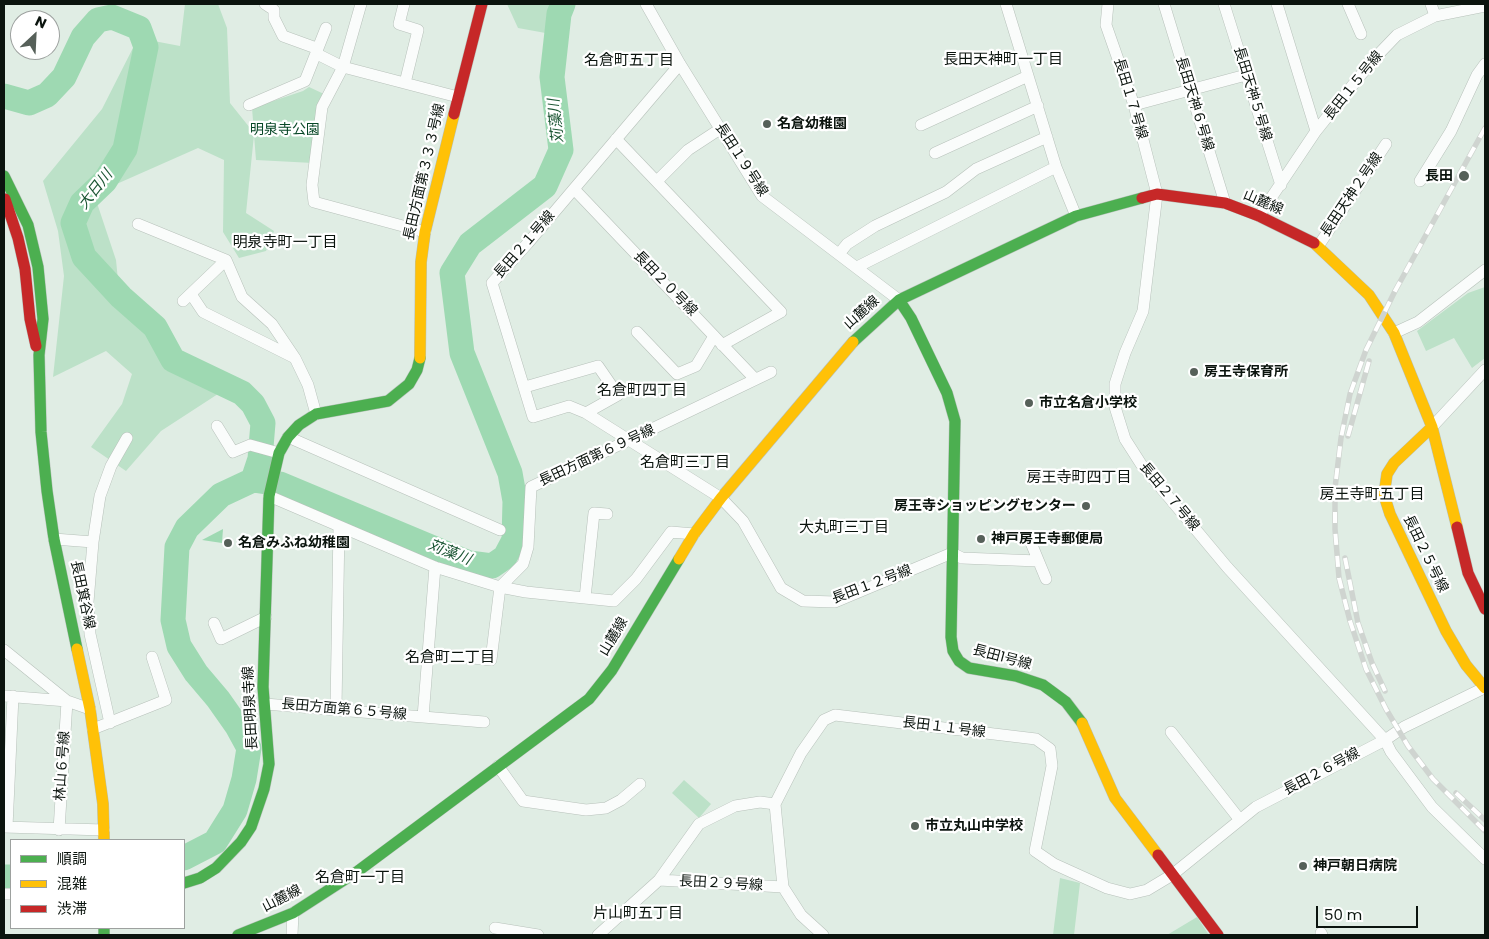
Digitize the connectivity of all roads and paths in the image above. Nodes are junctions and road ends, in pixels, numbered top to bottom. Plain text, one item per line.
1 (265, 4) edge
2 (361, 4) edge
3 (404, 4) edge
4 (482, 4) edge
5 (646, 4) edge
6 (1006, 4) edge
7 (1108, 4) edge
8 (1164, 4) edge
9 (1224, 4) edge
10 (1277, 4) edge
11 (1348, 4) edge
12 (1431, 4) edge
13 (1485, 6) edge
14 (1435, 16) junction
15 (326, 28) dead end
16 (1361, 34) dead end
17 (317, 54) junction
18 (680, 64) junction
19 (1485, 64) edge
20 (343, 67) junction
21 (1246, 75) junction
22 (1028, 76) junction
23 (405, 83) junction
24 (1190, 90) junction
25 (458, 97) junction
26 (249, 105) dead end
27 (1134, 105) junction
28 (1038, 106) junction
29 (921, 125) dead end
30 (720, 129) junction
31 (1316, 131) junction
32 (1047, 137) junction
33 (616, 139) junction
34 (1386, 144) dead end
35 (935, 153) dead end
36 (1056, 167) junction
37 (4, 176) edge
38 (657, 181) junction
39 (1420, 181) dead end
40 (1281, 185) junction
41 (574, 189) junction
42 (1157, 194) junction
43 (4, 196) edge
44 (1225, 203) junction
45 (1076, 216) junction
46 (1260, 216) junction
47 (138, 224) dead end
48 (425, 232) junction
49 (1319, 245) junction
50 (840, 254) junction
51 (226, 260) junction
52 (857, 267) junction
53 (1485, 270) edge
54 (899, 300) junction
55 (636, 332) dead end
56 (1394, 333) junction
57 (714, 336) junction
58 (722, 345) junction
59 (39, 355) junction
60 (294, 358) junction
61 (1485, 370) edge
62 (771, 372) dead end
63 (755, 379) junction
64 (525, 387) junction
65 (586, 413) junction
66 (316, 414) junction
67 (217, 426) dead end
68 (1432, 427) junction
69 (288, 437) junction
70 (126, 438) dead end
71 (630, 441) junction
72 (279, 453) junction
73 (269, 496) junction
74 (721, 498) junction
75 (607, 514) dead end
76 (339, 526) junction
77 (500, 530) dead end
78 (694, 534) junction
79 (1029, 538) dead end
80 (54, 539) junction
81 (93, 542) junction
82 (952, 553) junction
83 (1038, 561) junction
84 (435, 567) junction
85 (1046, 579) dead end
86 (500, 587) junction
87 (585, 598) junction
88 (1485, 609) edge
89 (266, 617) junction
90 (214, 623) dead end
91 (4, 650) edge
92 (428, 653) junction
93 (152, 657) dead end
94 (1485, 688) edge
95 (8, 696) edge
96 (67, 701) junction
97 (265, 704) junction
98 (336, 708) junction
99 (90, 709) junction
100 (423, 717) junction
101 (484, 722) dead end
102 (110, 723) junction
103 (92, 729) junction
104 (1171, 732) dead end
105 (1385, 740) junction
106 (498, 766) junction
107 (640, 784) dead end
108 (775, 804) junction
109 (1240, 820) junction
110 (5, 827) edge
111 (58, 830) junction
112 (104, 835) edge
113 (1485, 859) edge
114 (1172, 875) junction
115 (659, 880) junction
116 (185, 883) edge
117 (783, 887) junction
118 (293, 913) junction
119 (495, 928) dead end
120 (238, 935) edge
121 (292, 935) edge
122 (538, 935) edge
123 (598, 935) edge
124 (823, 935) edge
125 (1218, 935) edge

1 - 17 street
2 - 20 street
3 - 23 street
4 - 25 street, 長田方面第３３３号線
5 - 18 street, 長田１９号線
6 - 22 street
7 - 27 street, 長田１７号線
8 - 24 street, 長田天神６号線
9 - 21 street, 長田天神５号線
10 - 31 street
11 - 16 street
12 - 14 street
13 - 14 street, 長田１５号線
14 - 31 street, 長田１５号線
15 - 17 street
17 - 20 street
17 - 26 street
18 - 30 street, 長田１９号線
18 - 33 street, 長田２１号線
19 - 39 street
20 - 23 street
20 - 48 street
21 - 24 street
21 - 40 street, 長田天神５号線
22 - 28 street
22 - 29 street
23 - 25 street
24 - 27 street
24 - 44 street, 長田天神６号線
25 - 48 street, 長田方面第３３３号線
27 - 42 street, 長田１７号線
28 - 32 street
28 - 35 street
30 - 38 street
30 - 50 street, 長田１９号線
31 - 40 street, 長田１５号線
32 - 36 street
32 - 50 street
33 - 38 street
33 - 41 street, 長田２１号線
34 - 49 street, 長田天神２号線
36 - 45 street
36 - 52 street
37 - 59 street, 長田箕谷線
38 - 58 street
40 - 46 street, 長田１５号線
41 - 57 street, 長田２０号線
41 - 64 street, 長田２１号線
42 - 44 street, 山麓線
42 - 45 street, 山麓線
42 - 105 street, 長田２７号線
43 - 59 street, 長田箕谷線
44 - 46 street, 山麓線
45 - 54 street, 山麓線
46 - 49 street, 山麓線
47 - 51 street
48 - 66 street, 長田方面第３３３号線
49 - 56 street, 山麓線
50 - 52 street, 長田１９号線
51 - 60 street
51 - 60 street
52 - 54 street, 長田１９号線
53 - 56 street
54 - 74 street, 山麓線
54 - 82 street, 長田1号線
55 - 57 street
56 - 68 street, 山麓線
57 - 58 street, 長田２０号線
58 - 63 street, 長田２０号線
59 - 80 street, 長田箕谷線
60 - 66 street
61 - 68 street, 長田２５号線
62 - 63 street, 長田方面第６９号線
63 - 71 street, 長田方面第６９号線
64 - 65 street, 長田２１号線
64 - 65 street
65 - 71 street, 長田２１号線
66 - 69 street, 長田方面第３３３号線
67 - 72 street
68 - 88 street, 山麓線
68 - 94 street, 長田２５号線
69 - 72 street, 長田方面第３３３号線
69 - 77 street
70 - 81 street
71 - 74 street, 長田１２号線
71 - 86 street, 長田方面第６９号線
72 - 73 street, 長田方面第３３３号線
73 - 76 street
73 - 89 street, 長田明泉寺線
74 - 78 street, 山麓線
74 - 82 street, 長田１２号線
75 - 87 street
76 - 84 street
76 - 98 street
78 - 87 street
78 - 106 street, 山麓線
79 - 83 street
80 - 81 street
80 - 99 street, 長田箕谷線
81 - 102 street
82 - 83 street
82 - 114 street, 長田1号線
83 - 85 street
84 - 86 street
84 - 92 street, 長田方面第６５号線
86 - 87 street
86 - 92 street
89 - 90 street
89 - 97 street, 長田明泉寺線
91 - 96 street
92 - 100 street, 長田方面第６５号線
93 - 102 street
94 - 105 street, 長田２６号線
95 - 96 street
95 - 110 street
96 - 99 street
96 - 111 street, 林山６号線
97 - 98 street, 長田方面第６５号線
97 - 116 street, 長田明泉寺線
98 - 100 street, 長田方面第６５号線
99 - 103 street, 長田箕谷線
100 - 101 street
102 - 103 street
103 - 112 street, 長田箕谷線
104 - 109 street
105 - 109 street, 長田２６号線
105 - 113 street, 長田２７号線
106 - 107 street
106 - 118 street, 山麓線
108 - 114 street, 長田１１号線
108 - 115 street
108 - 117 street
109 - 114 street, 長田２６号線
110 - 111 street
111 - 112 street
114 - 125 street, 長田1号線
115 - 117 street, 長田２９号線
115 - 123 street
117 - 124 street
118 - 120 street, 山麓線
118 - 121 street
119 - 122 street

